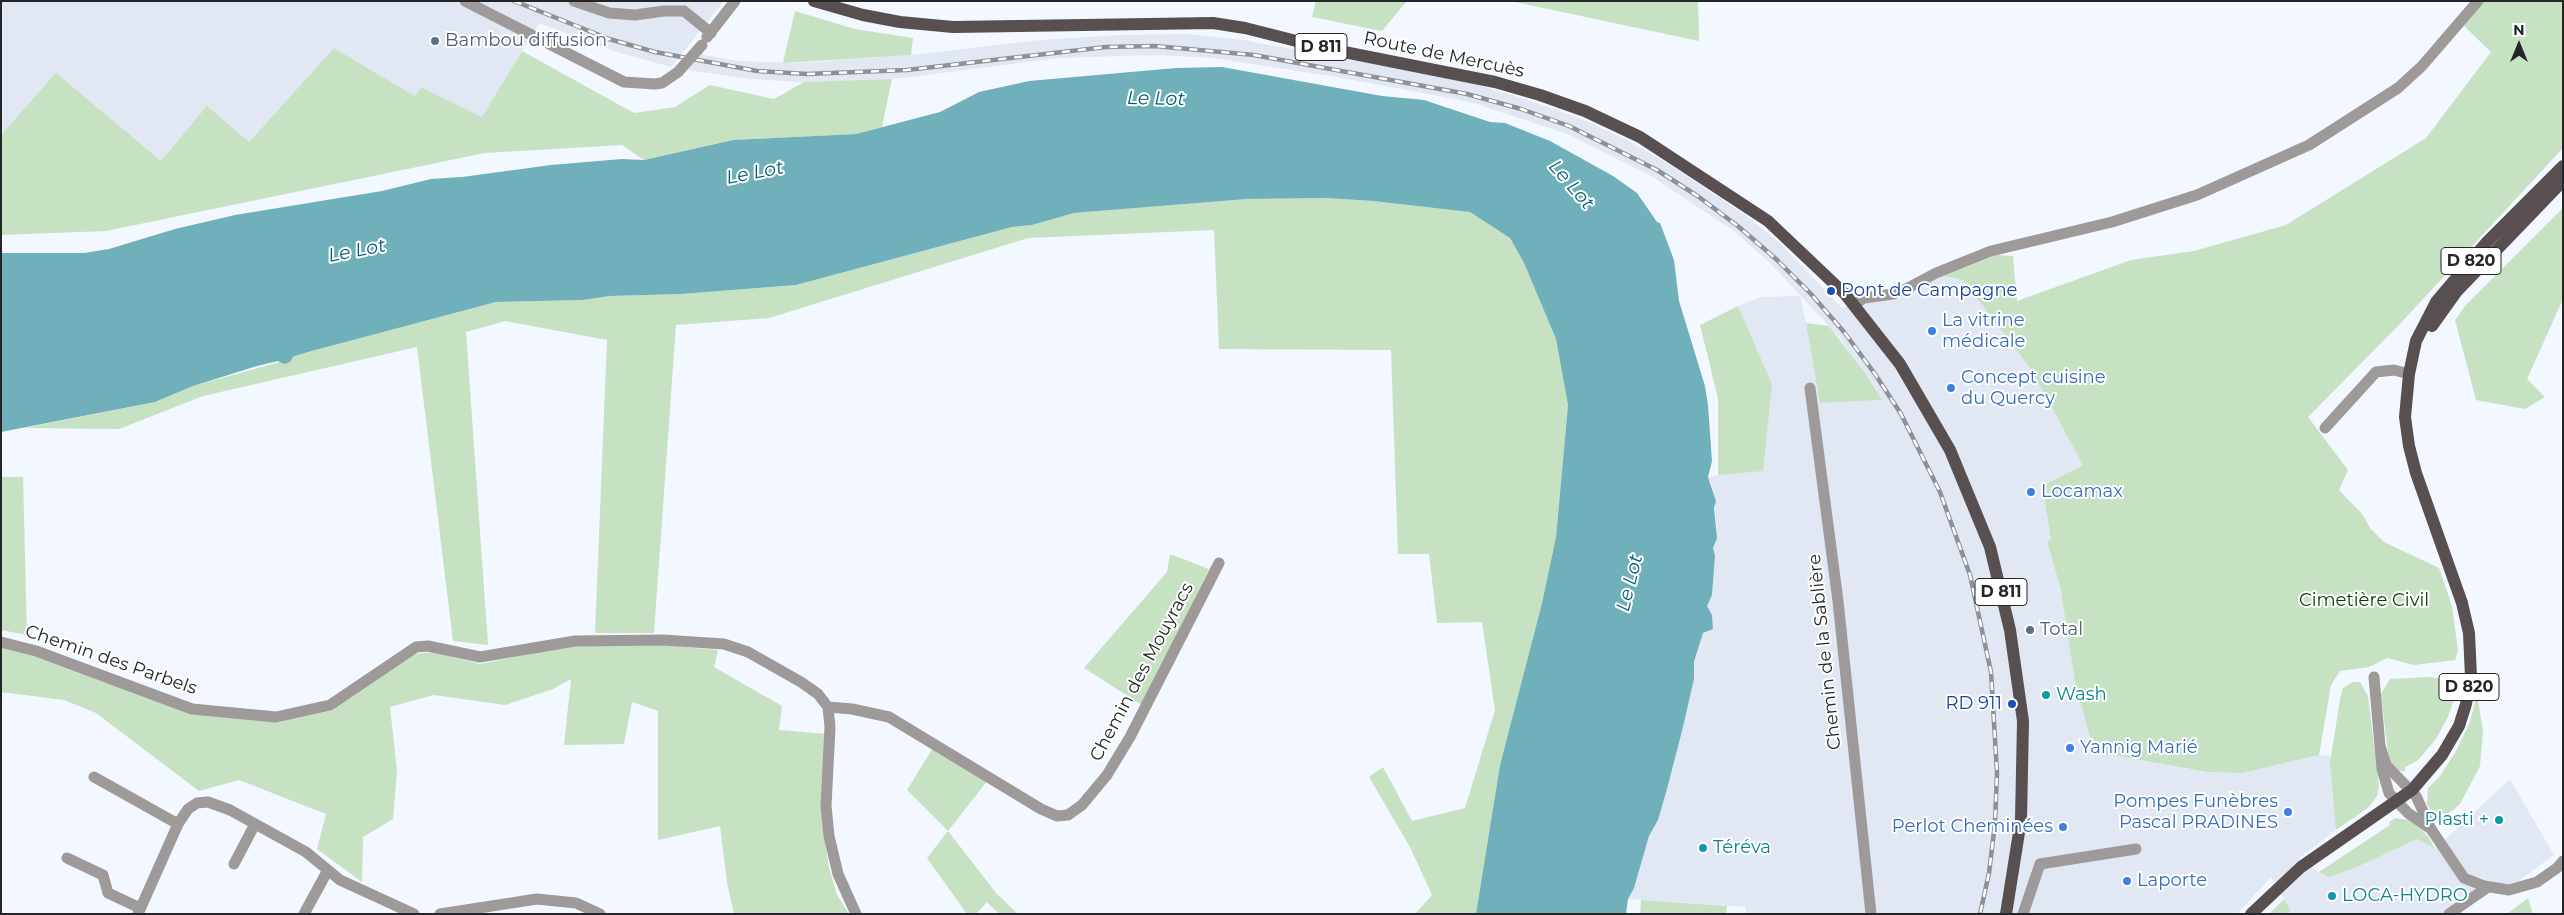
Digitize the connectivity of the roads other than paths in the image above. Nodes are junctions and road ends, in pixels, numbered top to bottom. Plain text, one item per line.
1 (465, 1) edge
2 (574, 1) edge
3 (735, 1) edge
4 (814, 1) edge
5 (2478, 1) edge
6 (711, 33) junction
7 (2563, 166) edge
8 (2563, 181) edge
9 (1855, 304) junction
10 (2409, 374) junction
11 (1810, 388) dead end
12 (2325, 428) dead end
13 (1220, 563) dead end
14 (1, 642) edge
15 (2374, 676) dead end
16 (828, 707) junction
17 (2380, 746) junction
18 (94, 777) dead end
19 (2412, 790) junction
20 (2396, 803) junction
21 (178, 824) junction
22 (255, 824) junction
23 (2431, 829) junction
24 (2136, 849) dead end
25 (67, 858) dead end
26 (2563, 861) edge
27 (234, 864) dead end
28 (328, 870) junction
29 (2488, 887) junction
30 (139, 911) edge
31 (455, 913) edge
32 (304, 914) edge
33 (414, 914) edge
34 (440, 914) edge
35 (600, 914) edge
36 (856, 914) edge
37 (1871, 914) edge
38 (2006, 914) edge
39 (2023, 914) edge
40 (2251, 914) edge
41 (2449, 914) edge

1 - 6 street, bridge
2 - 6 street
3 - 6 street
4 - 9 main road, Route de Mercuès / D 811
5 - 9 street
7 - 10 main road, D 820
8 - 10 main road, D 820
9 - 38 main road, D 811
10 - 12 street
10 - 19 main road, D 820
11 - 37 street, Chemin de la Sablière
13 - 16 street, Chemin des Mouyracs
14 - 16 street, Chemin des Parbels
15 - 17 street
16 - 36 street
17 - 19 street
17 - 20 street
18 - 21 street
19 - 20 main road, D 820
19 - 23 street
20 - 23 street
20 - 40 main road, D 820
21 - 22 street
21 - 30 street
22 - 27 street
22 - 28 street
23 - 29 street
24 - 39 street
25 - 30 street
26 - 29 street
28 - 32 street
28 - 33 street
29 - 41 street
31 - 34 street
31 - 35 street

